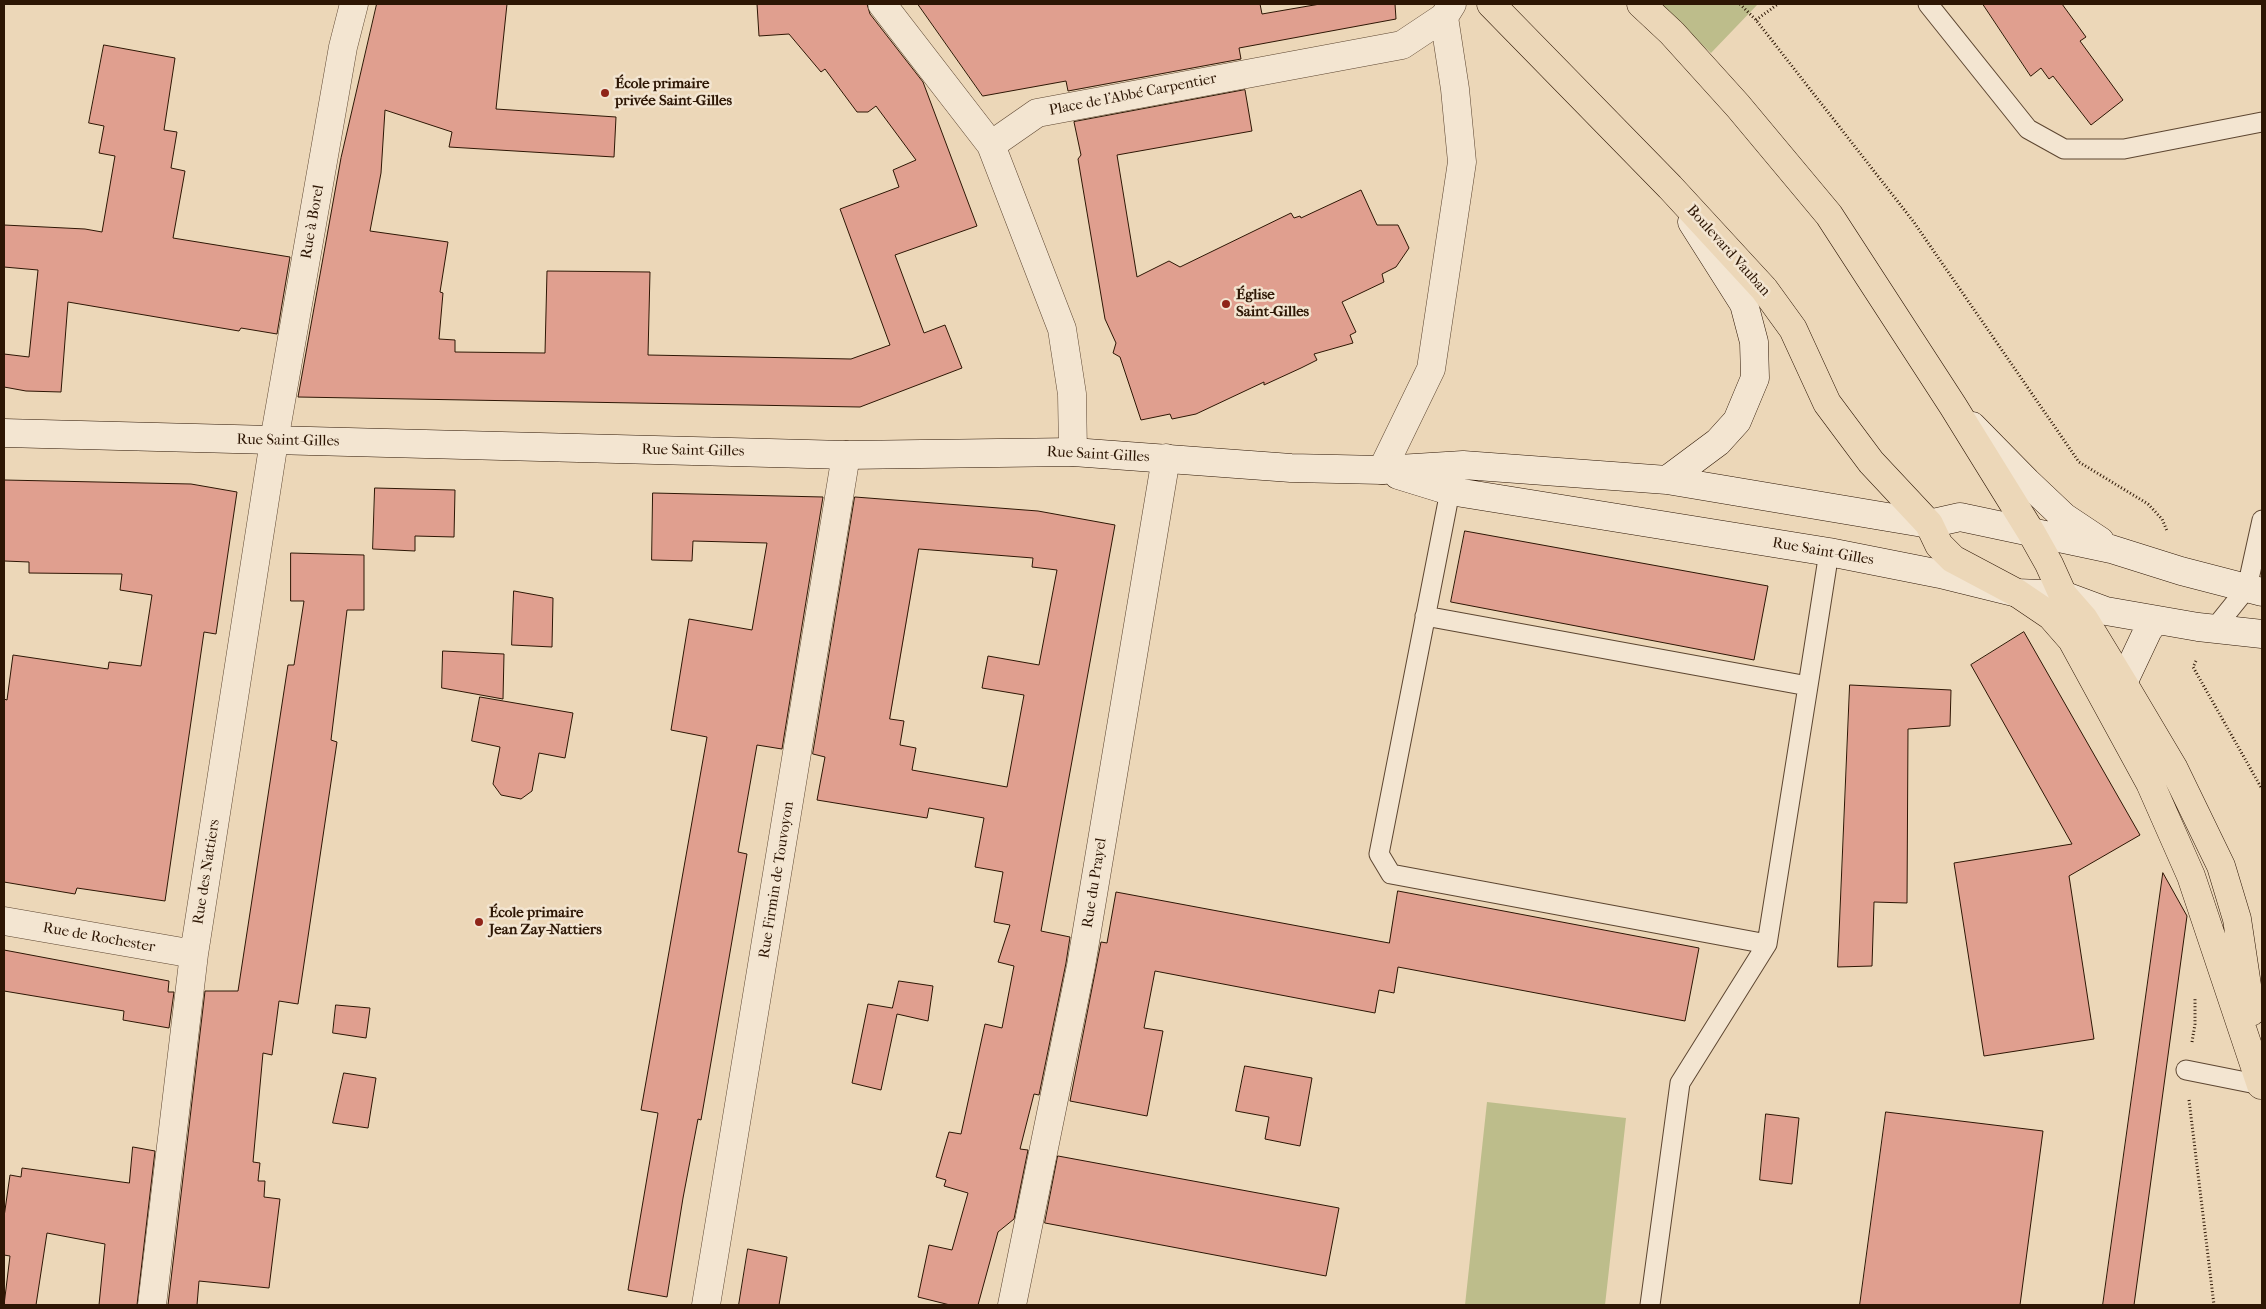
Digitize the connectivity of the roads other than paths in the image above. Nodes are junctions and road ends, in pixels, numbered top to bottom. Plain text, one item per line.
1 (354, 4) edge
2 (882, 4) edge
3 (1491, 4) edge
4 (1641, 4) edge
5 (1928, 4) edge
6 (1448, 10) edge
7 (2262, 122) edge
8 (991, 145) junction
9 (1670, 187) junction
10 (1952, 406) junction
11 (4, 433) edge
12 (274, 441) junction
13 (1073, 452) junction
14 (846, 455) junction
15 (1166, 458) junction
16 (1382, 470) junction
17 (1668, 480) junction
18 (1450, 491) junction
19 (2262, 520) edge
20 (1929, 524) junction
21 (2031, 532) junction
22 (2111, 549) junction
23 (1829, 552) junction
24 (2255, 590) edge
25 (2017, 593) junction
26 (2063, 595) junction
27 (1426, 616) junction
28 (2156, 620) junction
29 (2206, 628) junction
30 (2262, 634) edge
31 (2123, 683) junction
32 (1808, 686) junction
33 (4, 921) edge
34 (1767, 944) junction
35 (194, 954) junction
36 (2186, 1070) road end
37 (2262, 1087) edge
38 (152, 1305) edge
39 (706, 1305) edge
40 (1012, 1305) edge
41 (1650, 1305) edge

1 - 12 street, Rue à Borel
2 - 8 street
3 - 9 main road, Boulevard Vauban
4 - 10 main road
5 - 7 lane
6 - 8 street, Place de l'Abbé Carpentier
6 - 16 street, Place de l'Abbé Carpentier
8 - 13 street
9 - 17 street
9 - 20 main road, Boulevard Vauban
10 - 21 main road
10 - 22 street
11 - 12 street, Rue Saint-Gilles
12 - 14 street, Rue Saint-Gilles
12 - 35 street, Rue des Nattiers
13 - 14 street, Rue Saint-Gilles
13 - 15 street, Rue Saint-Gilles
14 - 39 street, Rue Firmin de Touvoyon
15 - 16 street, Rue Saint-Gilles
15 - 40 street, Rue du Prayel
16 - 17 street, Rue Saint-Gilles
16 - 18 street, Rue Saint-Gilles
17 - 20 street, Rue Saint-Gilles
18 - 23 street, Rue Saint-Gilles
18 - 27 lane
19 - 24 lane
20 - 21 street, Rue Saint-Gilles
20 - 25 main road, Boulevard Vauban
21 - 22 street, Rue Saint-Gilles
21 - 26 main road
22 - 24 street, Rue Saint-Gilles
23 - 25 street, Rue Saint-Gilles
23 - 32 lane
24 - 29 lane
25 - 26 street, Rue Saint-Gilles
25 - 37 main road, Boulevard Vauban
26 - 28 street, Rue Saint-Gilles
26 - 31 main road
27 - 32 lane
27 - 34 lane
28 - 29 street, Rue Saint-Gilles
28 - 31 street
29 - 30 street, Rue Saint-Gilles
31 - 37 main road
32 - 34 lane
33 - 35 street, Rue de Rochester
34 - 41 lane
35 - 38 street, Rue des Nattiers
36 - 37 lane

